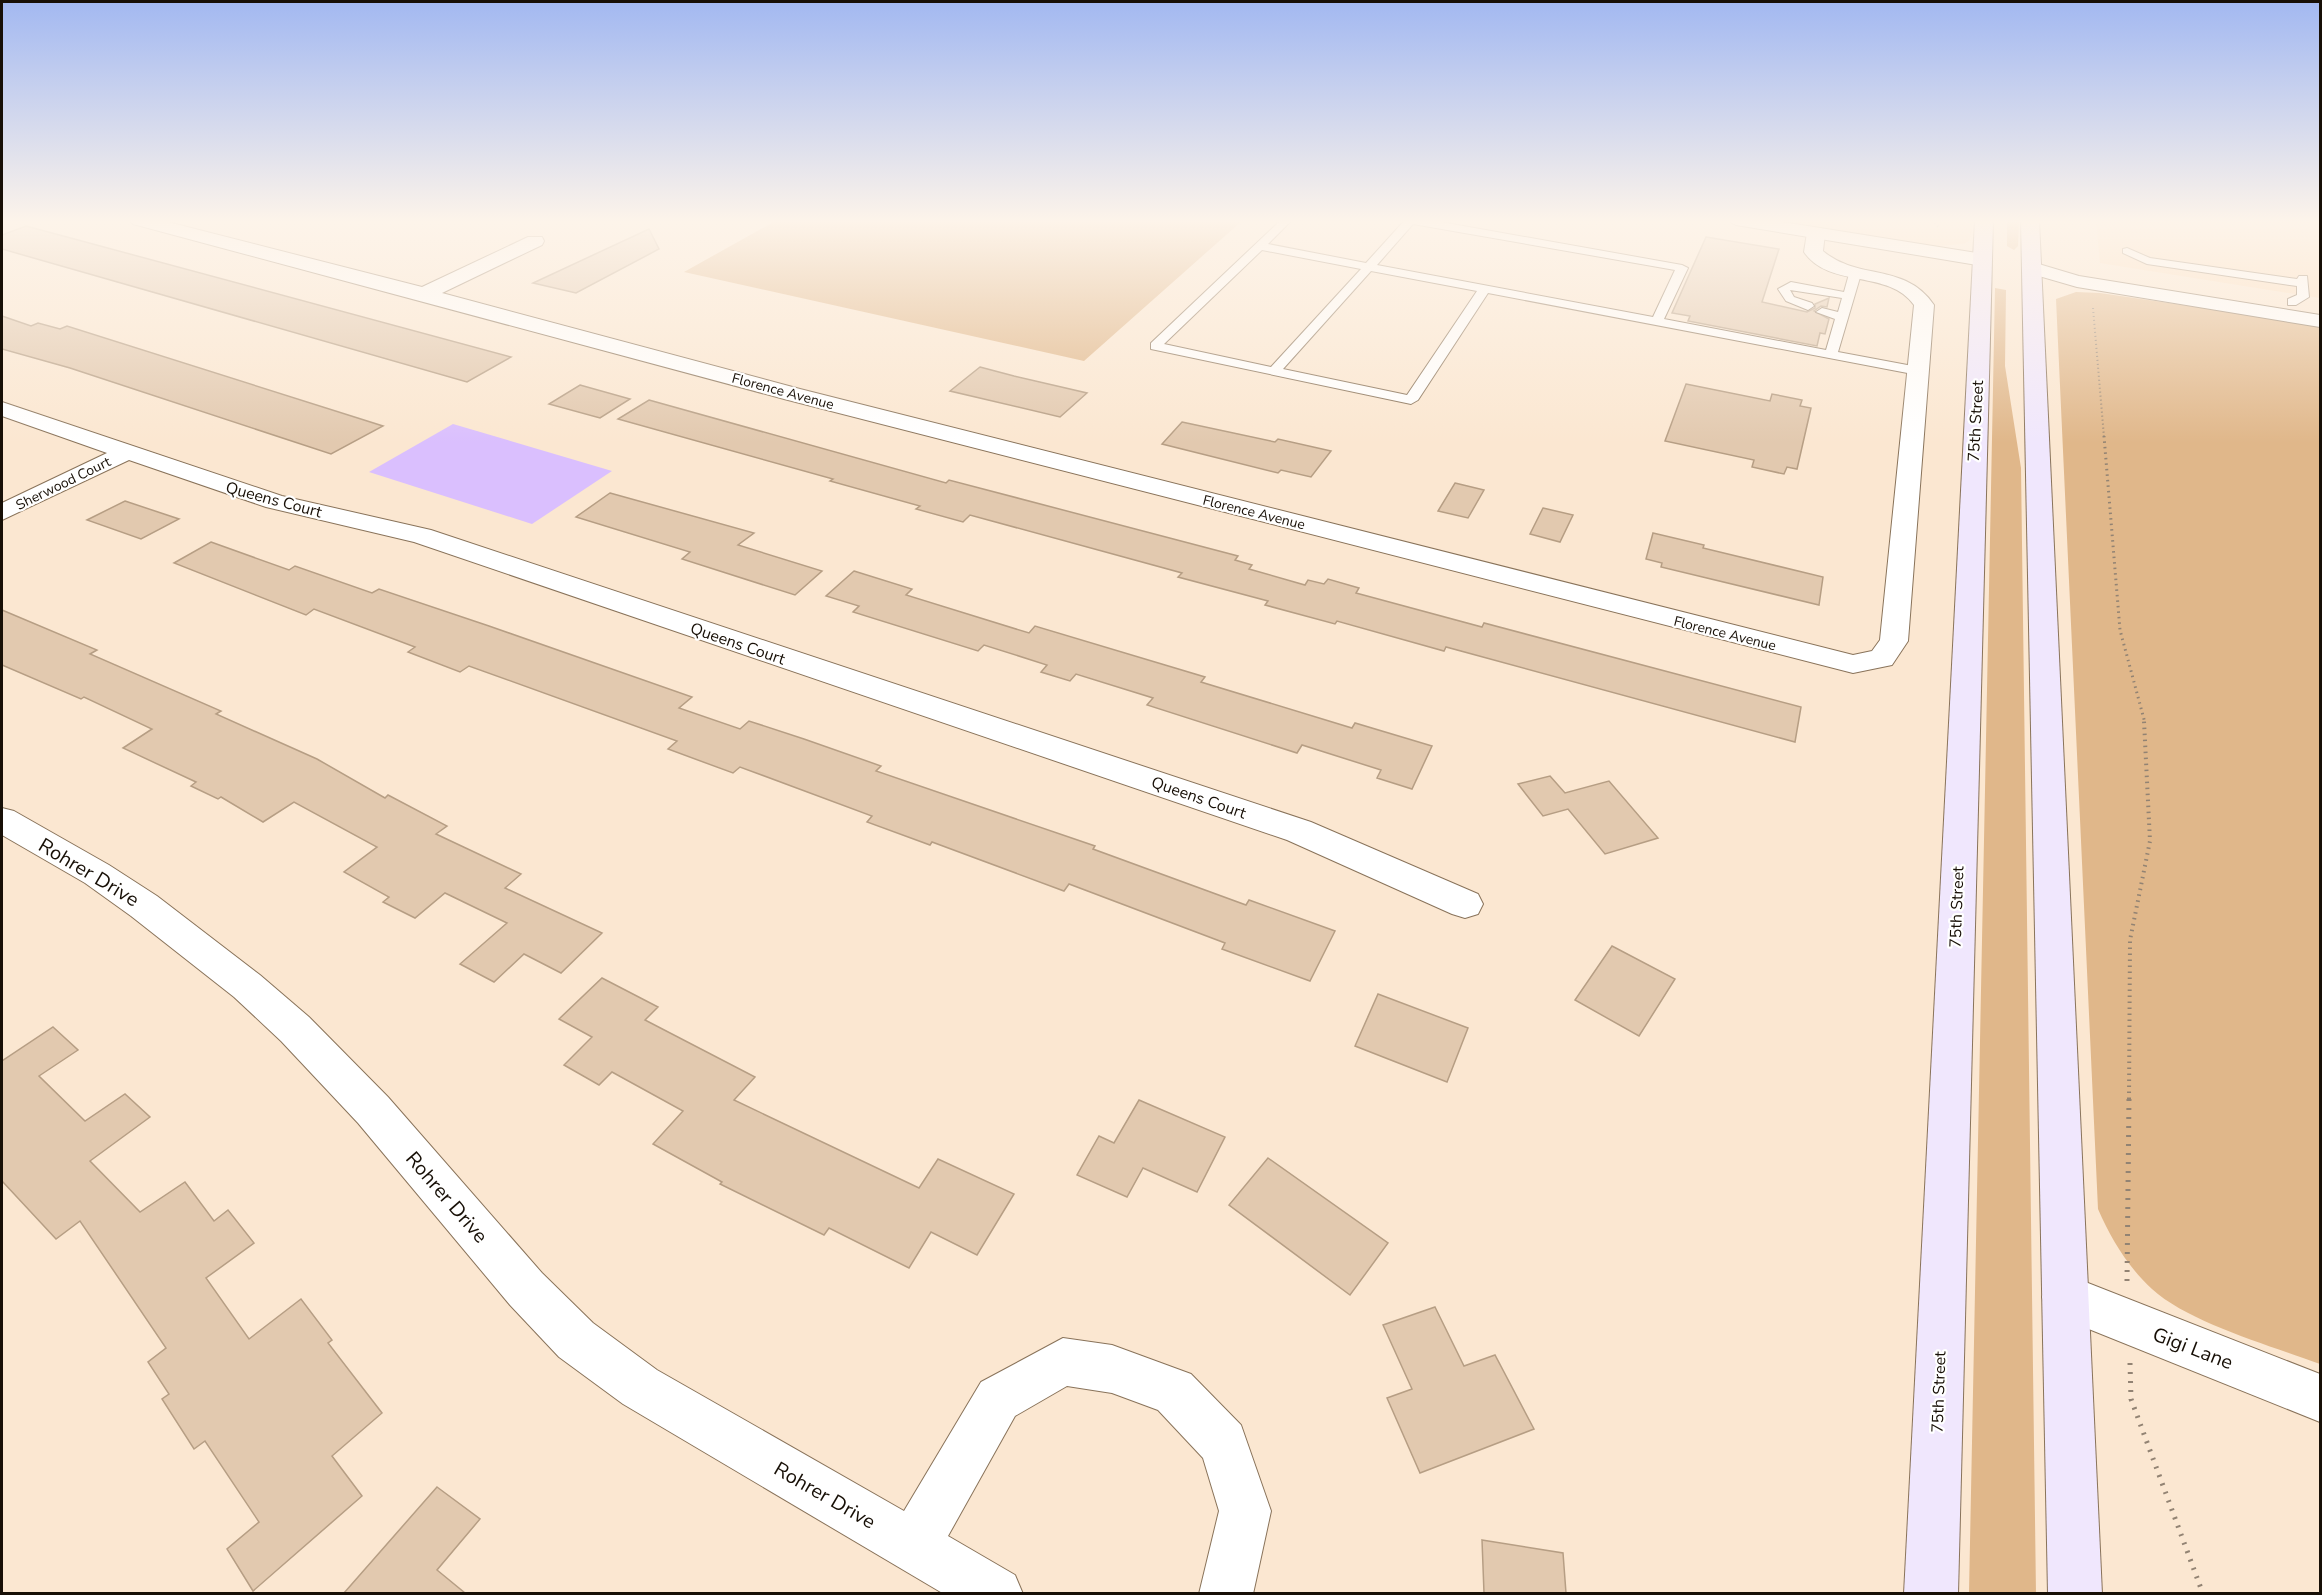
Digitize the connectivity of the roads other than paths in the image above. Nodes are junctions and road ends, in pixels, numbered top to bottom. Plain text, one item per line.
1 (426, 294) edge
2 (1209, 294) edge
3 (1342, 294) edge
4 (1481, 294) edge
5 (1519, 294) edge
6 (1670, 294) edge
7 (1787, 294) edge
8 (1848, 294) edge
9 (1914, 294) edge
10 (2005, 294) edge
11 (2009, 294) edge
12 (2159, 294) edge
13 (2307, 294) edge
14 (1808, 306) dead end
15 (2320, 307) edge
16 (1822, 312) dead end
17 (1842, 317) junction
18 (1657, 321) junction
19 (2320, 321) edge
20 (1831, 354) junction
21 (1274, 371) junction
22 (1918, 371) junction
23 (2, 409) edge
24 (125, 453) junction
25 (2, 512) edge
26 (2, 820) edge
27 (1465, 904) dead end
28 (2065, 1297) junction
29 (2320, 1398) edge
30 (913, 1546) junction
31 (996, 1593) edge
32 (1226, 1593) edge
33 (1931, 1593) edge
34 (2075, 1593) edge

1 - 22 street, Florence Avenue
2 - 21 lane
3 - 21 lane
4 - 21 lane
5 - 18 lane
6 - 18 lane
7 - 14 lane
8 - 17 lane
9 - 22 street, Florence Avenue
10 - 33 main road, 75th Street
11 - 28 main road, 75th Street
12 - 19 street
13 - 15 street
16 - 17 lane
17 - 20 lane
18 - 20 lane
20 - 22 lane
23 - 24 street, Queens Court
24 - 25 street, Sherwood Court
24 - 27 street, Queens Court
26 - 30 street, Rohrer Drive
28 - 29 street, Gigi Lane
28 - 34 main road, 75th Street
30 - 31 street, Rohrer Drive
30 - 32 street

